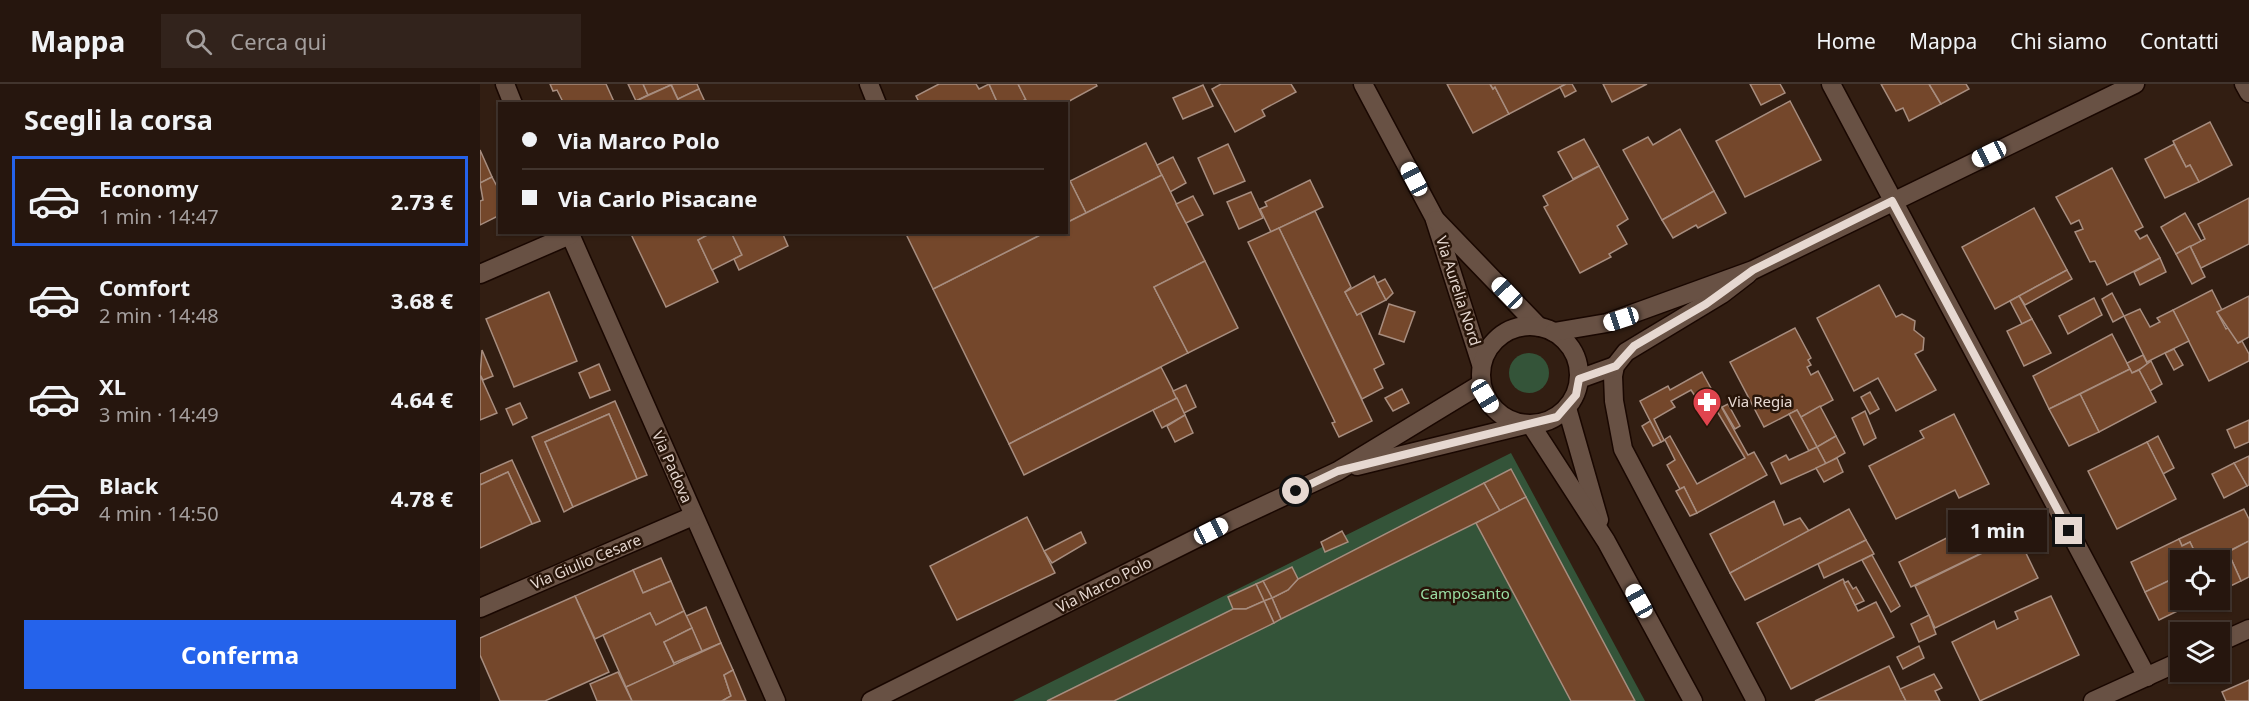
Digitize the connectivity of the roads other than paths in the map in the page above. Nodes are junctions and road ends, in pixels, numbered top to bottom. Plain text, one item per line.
1 (505, 84) edge
2 (869, 84) edge
3 (1363, 84) edge
4 (1831, 84) edge
5 (2135, 84) edge
6 (2244, 84) edge
7 (2249, 93) edge
8 (512, 102) edge
9 (876, 102) edge
10 (1892, 201) junction
11 (1434, 218) junction
12 (570, 234) edge
13 (1753, 270) junction
14 (480, 274) edge
15 (1546, 329) junction
16 (1481, 364) junction
17 (1616, 366) junction
18 (1579, 379) junction
19 (1481, 384) junction
20 (1567, 408) junction
21 (1528, 425) junction
22 (1338, 471) junction
23 (693, 516) junction
24 (1606, 542) junction
25 (480, 608) edge
26 (2249, 629) edge
27 (2230, 638) edge
28 (2170, 666) edge
29 (2147, 677) junction
30 (776, 701) edge
31 (871, 701) edge
32 (1693, 701) edge
33 (1756, 701) edge
34 (2093, 701) edge

1 - 8 street
2 - 9 street
3 - 11 street, Via Aurelia Nord
4 - 10 street
5 - 10 street
6 - 7 street
10 - 13 street
10 - 29 street
11 - 15 street, Via Aurelia Nord
11 - 16 street, Via Aurelia Nord
12 - 14 street
12 - 23 street, Via Padova
13 - 15 street
13 - 17 street
15 - 16 street
15 - 18 street
16 - 19 street
17 - 18 street
17 - 33 street
18 - 20 street
19 - 21 street
19 - 22 street, Via Marco Polo
20 - 21 street
20 - 24 street
21 - 22 street, Via Marco Polo
21 - 24 street
22 - 31 street, Via Marco Polo
23 - 25 street, Via Giulio Cesare
23 - 30 street, Via Padova
24 - 32 street
26 - 27 street
28 - 29 street
29 - 34 street

